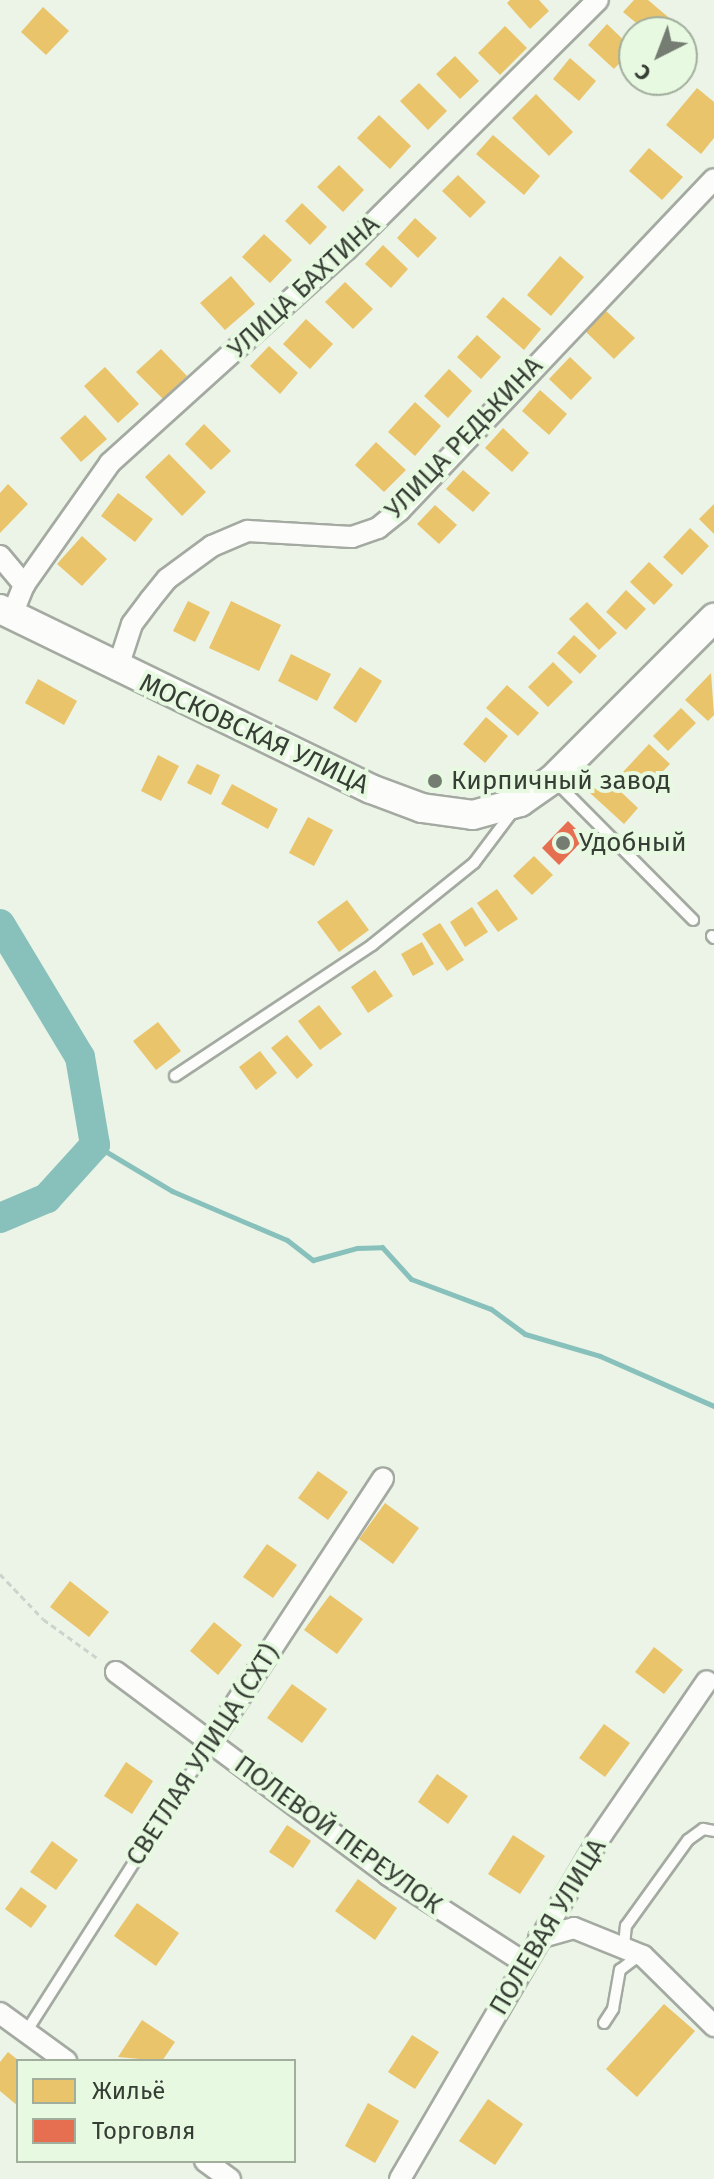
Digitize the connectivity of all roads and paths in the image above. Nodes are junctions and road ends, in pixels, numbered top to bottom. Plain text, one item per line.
1 (598, 0) edge
2 (714, 179) edge
3 (0, 556) edge
4 (0, 579) edge
5 (24, 585) junction
6 (6, 612) edge
7 (714, 618) edge
8 (117, 670) junction
9 (553, 779) junction
10 (520, 802) junction
11 (693, 920) dead end
12 (175, 1076) dead end
13 (383, 1479) dead end
14 (0, 1574) edge
15 (116, 1672) joint
16 (707, 1681) dead end
17 (210, 1743) junction
18 (714, 1831) edge
19 (539, 1938) junction
20 (624, 1947) junction
21 (643, 1956) junction
22 (525, 1963) junction
23 (0, 2013) edge
24 (604, 2023) dead end
25 (714, 2026) edge
26 (26, 2032) junction
27 (63, 2059) edge
28 (208, 2163) edge
29 (230, 2179) edge
30 (400, 2179) edge

1 - 5 street, УЛИЦА БАХТИНА
2 - 8 street, УЛИЦА РЕДЬКИНА
3 - 5 street
4 - 5 lane
5 - 6 street, УЛИЦА БАХТИНА
6 - 8 street, МОСКОВСКАЯ УЛИЦА
7 - 9 street, МОСКОВСКАЯ УЛИЦА
8 - 10 street, МОСКОВСКАЯ УЛИЦА
9 - 10 street, МОСКОВСКАЯ УЛИЦА
9 - 11 lane
10 - 12 lane, МОСКОВСКАЯ УЛИЦА
13 - 17 street, СВЕТЛАЯ УЛИЦА (СХТ)
14 - 15 path
15 - 17 street, ПОЛЕВОЙ ПЕРЕУЛОК
16 - 19 street, ПОЛЕВАЯ УЛИЦА
17 - 22 street, ПОЛЕВОЙ ПЕРЕУЛОК
17 - 26 lane, СВЕТЛАЯ УЛИЦА (СХТ)
18 - 20 lane
19 - 20 street
19 - 22 street, ПОЛЕВАЯ УЛИЦА
20 - 21 street
21 - 24 lane
21 - 25 street
22 - 30 street, ПОЛЕВАЯ УЛИЦА
23 - 26 street
26 - 27 street
28 - 29 street

